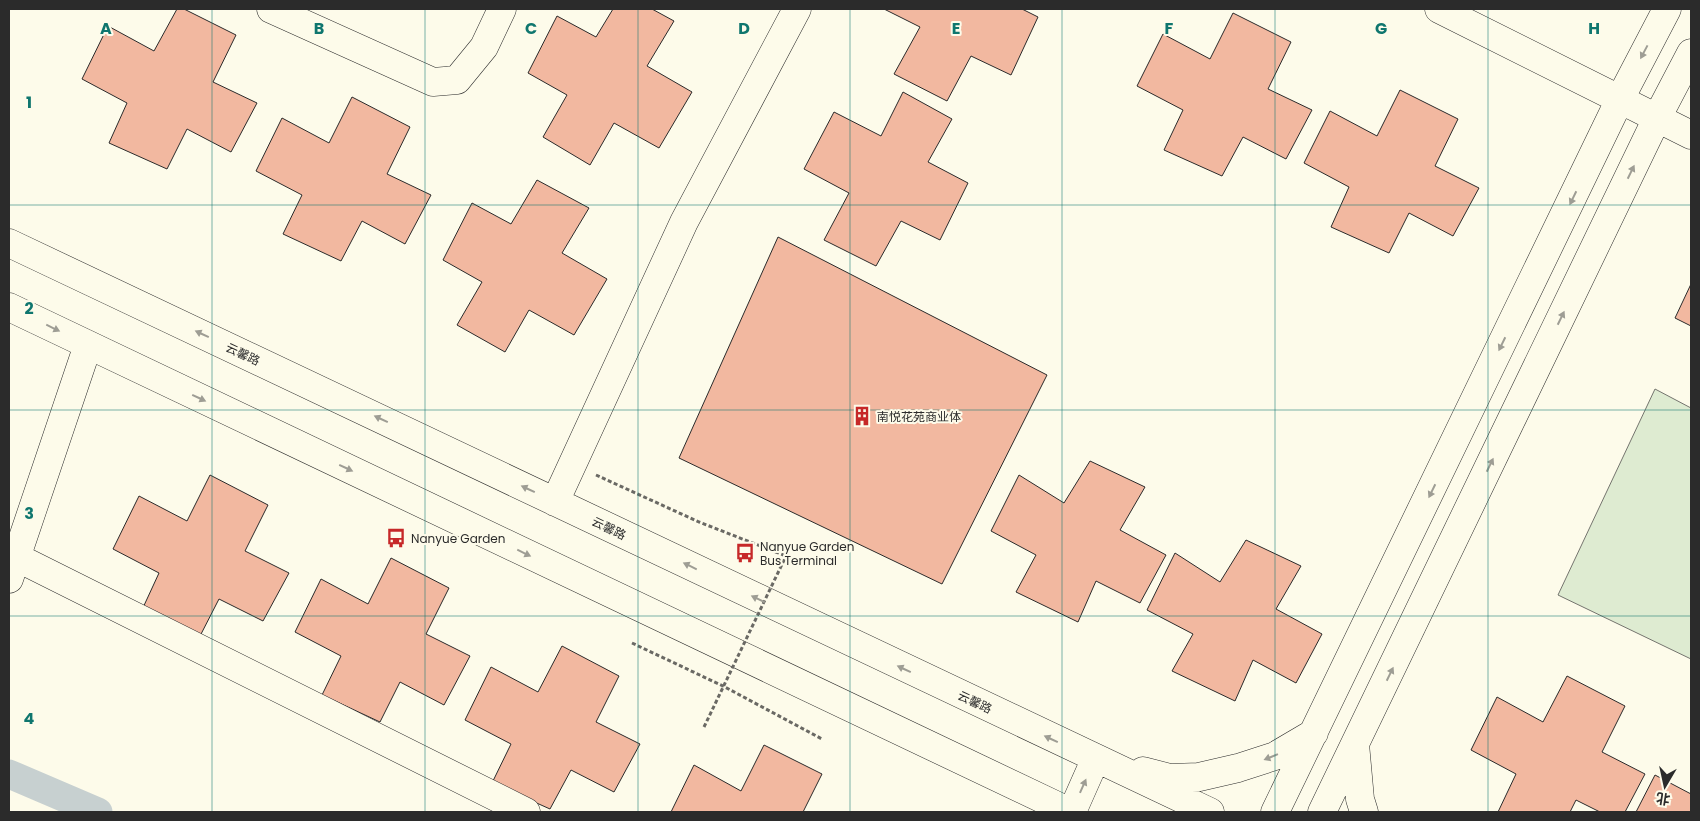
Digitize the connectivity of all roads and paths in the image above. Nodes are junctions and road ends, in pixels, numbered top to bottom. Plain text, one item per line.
1 (271, 9) edge
2 (502, 9) edge
3 (797, 9) edge
4 (1439, 9) edge
5 (1667, 9) edge
6 (1691, 53) edge
7 (1620, 99) junction
8 (1657, 118) junction
9 (1691, 135) edge
10 (9, 243) edge
11 (9, 307) edge
12 (88, 345) junction
13 (572, 464) junction
14 (555, 502) junction
15 (13, 568) edge
16 (632, 643) dead end
17 (724, 686) junction
18 (1335, 690) junction
19 (1372, 710) junction
20 (704, 727) dead end
21 (1314, 733) junction
22 (822, 738) dead end
23 (1355, 744) junction
24 (1095, 760) junction
25 (526, 812) edge
26 (1071, 812) edge
27 (1210, 812) edge
28 (1275, 812) edge
29 (1322, 812) edge
30 (1364, 812) edge

1 - 2 street
3 - 13 street
4 - 7 street
5 -> 7 street
6 - 8 street
7 - 8 street
7 -> 18 street
8 - 9 street
19 -> 8 street
14 -> 10 street, 云馨路
11 -> 12 street
12 - 15 street
12 -> 26 street
13 - 14 street
13 - 17 path, bridge
24 -> 14 street, 云馨路
15 - 25 street
16 - 17 path
17 - 20 path, bridge
17 - 22 path
18 - 19 street
18 - 21 street
19 - 23 street
21 -> 24 street
21 - 28 street
23 - 29 street
23 - 30 street
26 -> 24 street
24 - 27 street, 云馨路

